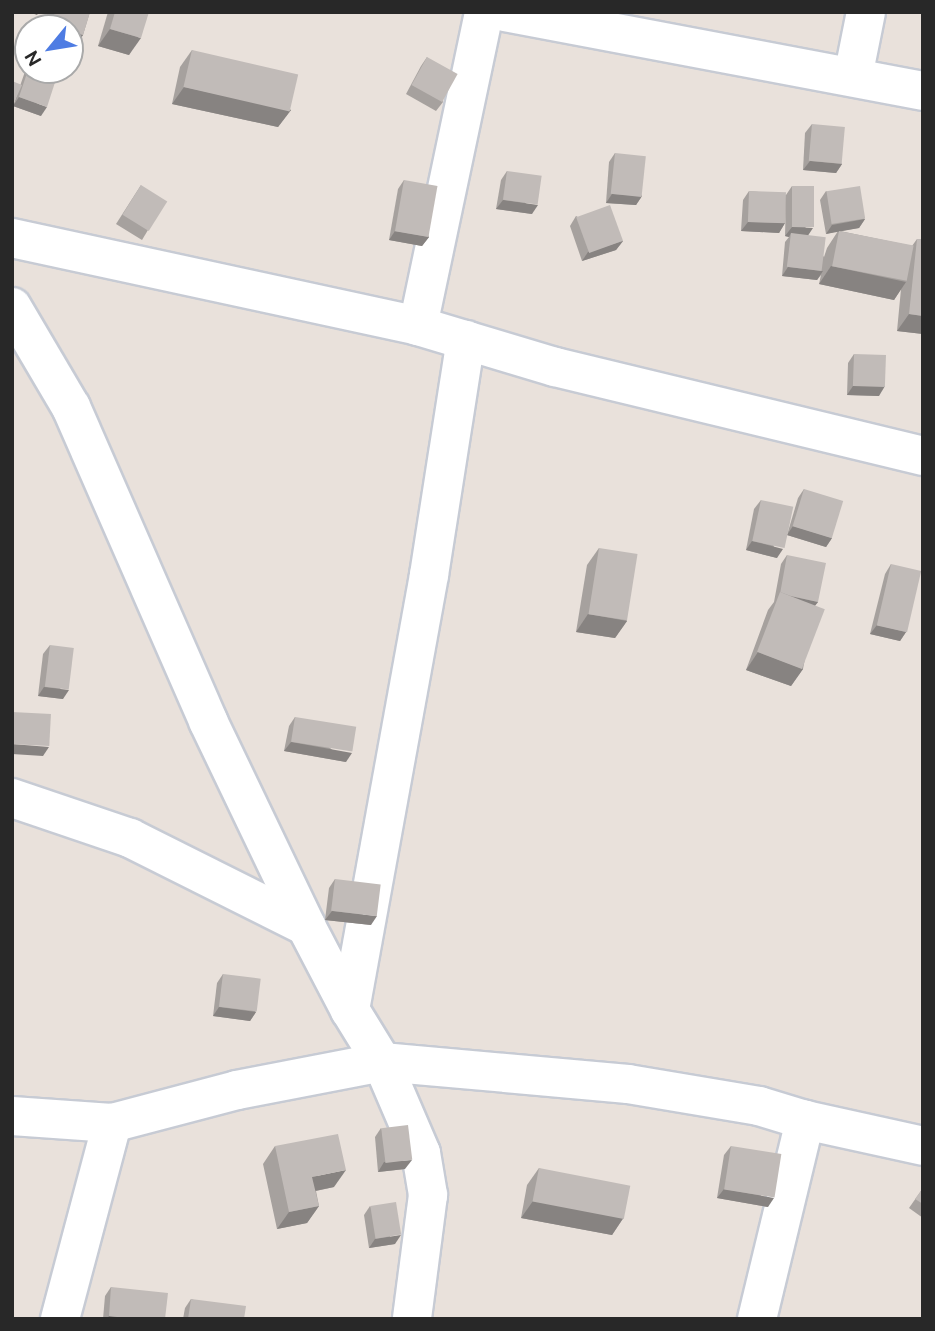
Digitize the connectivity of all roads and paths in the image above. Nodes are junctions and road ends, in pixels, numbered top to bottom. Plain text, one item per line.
1 (484, 12) edge
2 (505, 12) edge
3 (866, 12) edge
4 (853, 77) junction
5 (923, 90) edge
6 (12, 238) edge
7 (12, 307) edge
8 (418, 326) junction
9 (466, 340) junction
10 (923, 456) edge
11 (12, 798) edge
12 (306, 926) junction
13 (350, 1010) junction
14 (382, 1062) junction
15 (12, 1116) edge
16 (805, 1120) junction
17 (112, 1123) junction
18 (923, 1146) edge
19 (60, 1319) edge
20 (412, 1319) edge
21 (757, 1319) edge

1 - 8 street
2 - 4 street
3 - 4 street
4 - 5 street
6 - 8 street
7 - 12 street
8 - 9 street
9 - 10 street
9 - 13 street
11 - 12 street
12 - 13 street
13 - 14 street
14 - 16 street
14 - 17 street
14 - 20 street
15 - 17 street
16 - 18 street
16 - 21 street
17 - 19 street

